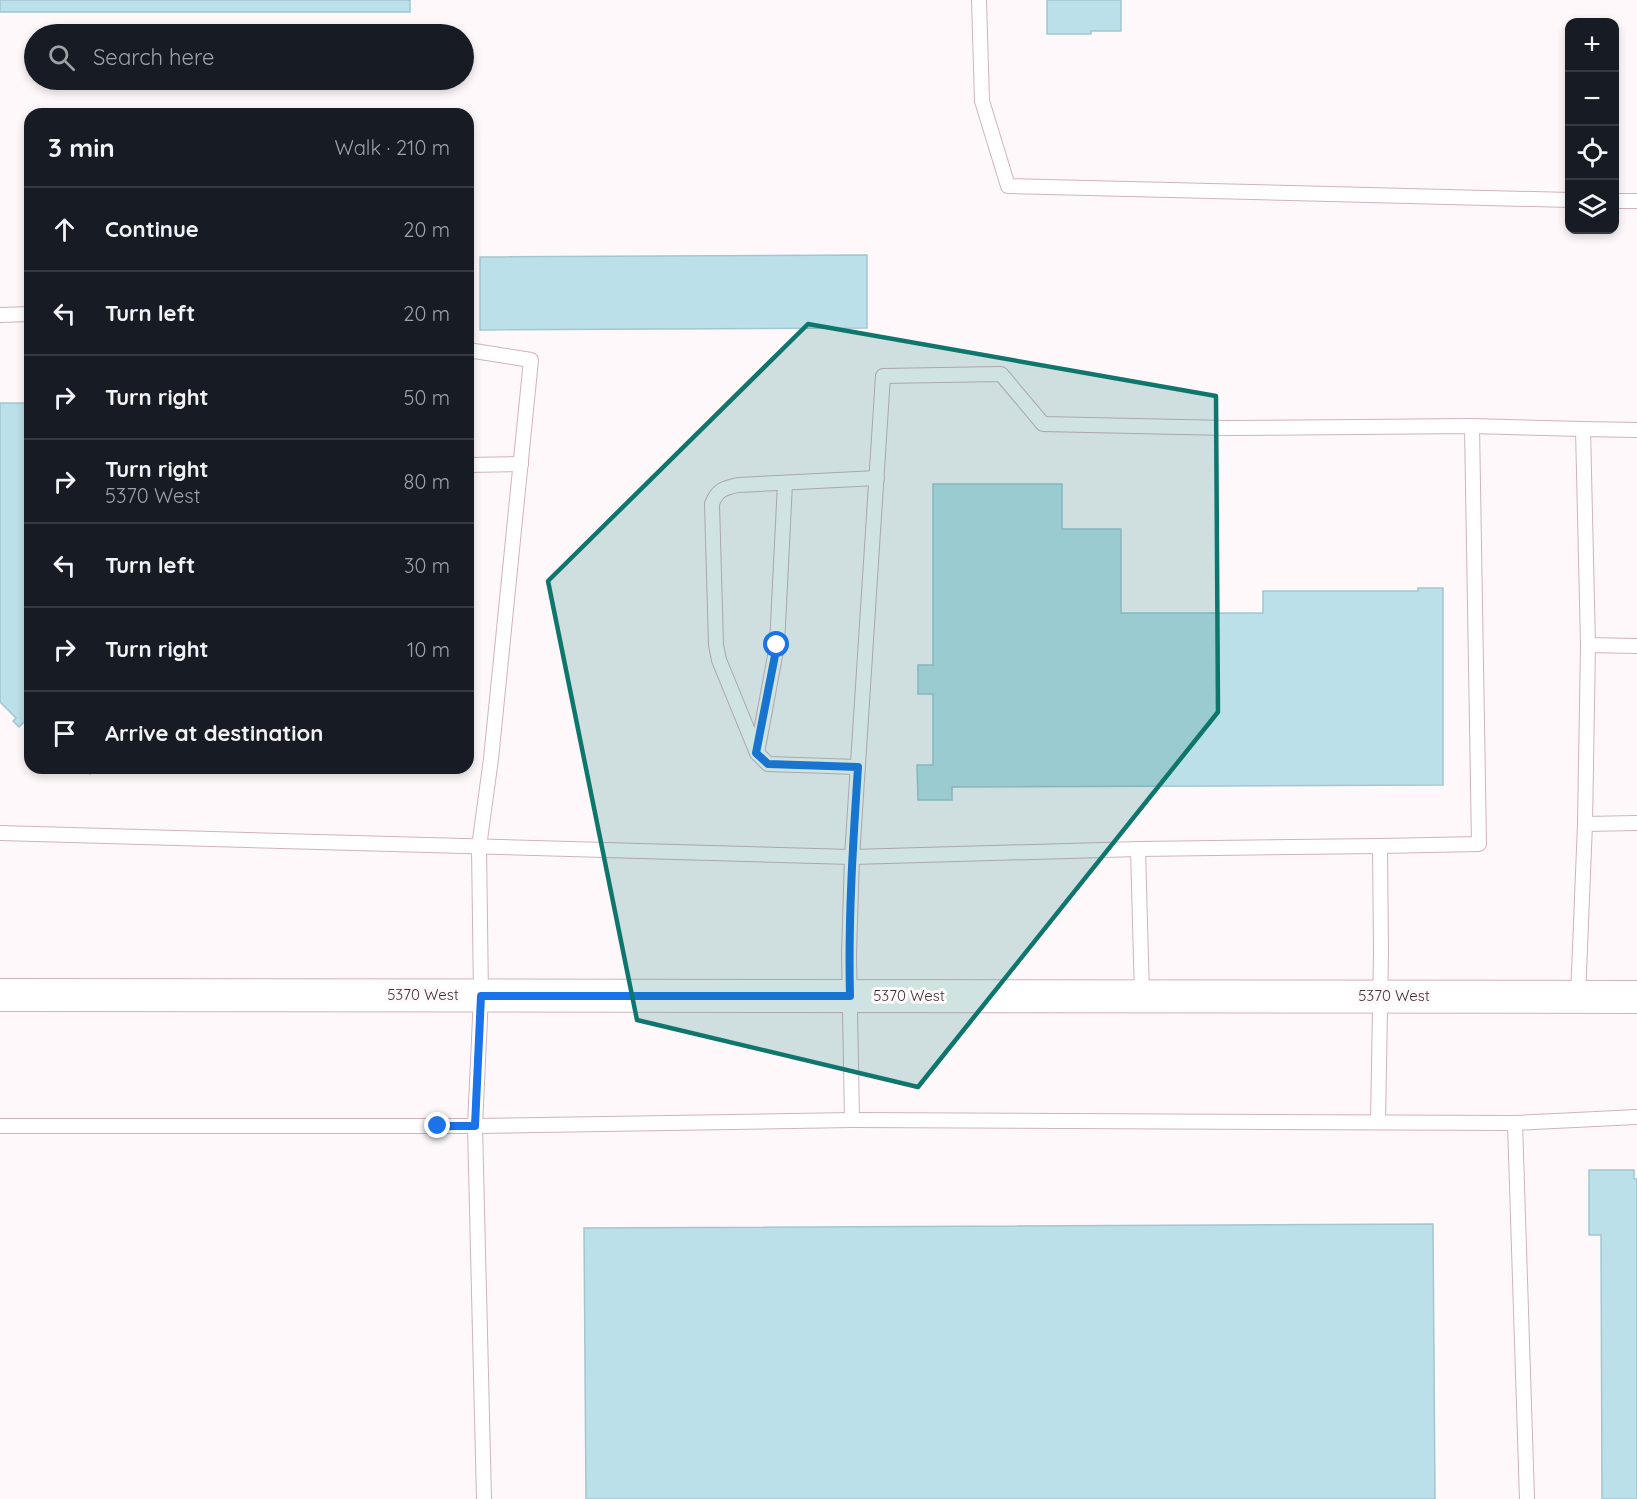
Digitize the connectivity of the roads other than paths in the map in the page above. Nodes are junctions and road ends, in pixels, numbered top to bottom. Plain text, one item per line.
1 (979, 0) edge
2 (1565, 200) edge
3 (1619, 201) edge
4 (1637, 201) edge
5 (24, 314) edge
6 (0, 315) edge
7 (474, 351) edge
8 (1472, 426) junction
9 (1584, 429) junction
10 (1637, 430) edge
11 (520, 464) junction
12 (474, 465) edge
13 (877, 478) junction
14 (785, 483) junction
15 (1588, 645) junction
16 (1637, 646) edge
17 (756, 753) junction
18 (858, 767) junction
19 (1637, 823) edge
20 (1585, 824) junction
21 (0, 833) edge
22 (1380, 846) junction
23 (479, 847) junction
24 (1138, 849) junction
25 (852, 856) junction
26 (0, 995) edge
27 (481, 996) junction
28 (850, 996) junction
29 (1142, 996) junction
30 (1380, 996) junction
31 (1578, 997) junction
32 (1637, 997) edge
33 (1637, 1117) edge
34 (852, 1120) junction
35 (1378, 1122) junction
36 (1515, 1124) junction
37 (0, 1126) edge
38 (475, 1126) junction
39 (484, 1499) edge
40 (1527, 1499) edge

1 - 2 lane
3 - 4 lane
5 - 6 lane
7 - 11 lane
8 - 9 lane
8 - 13 lane
8 - 22 lane
9 - 10 lane
9 - 15 lane
11 - 12 lane
11 - 23 lane
13 - 14 lane
13 - 18 lane
14 - 17 lane
14 - 17 lane
15 - 16 lane
15 - 20 lane
17 - 18 lane
18 - 25 lane
19 - 20 lane
20 - 31 lane
21 - 23 lane
22 - 24 lane
22 - 30 lane
23 - 25 lane
23 - 27 lane
24 - 25 lane
24 - 29 lane
25 - 28 lane
26 - 27 street, 5370 West
27 - 28 street, 5370 West
27 - 38 lane
28 - 29 street, 5370 West
28 - 34 lane
29 - 30 street, 5370 West
30 - 31 street, 5370 West
30 - 35 lane
31 - 32 street, 5370 West
33 - 36 lane
34 - 35 lane
34 - 38 lane
35 - 36 lane
36 - 40 lane
37 - 38 lane
38 - 39 lane

